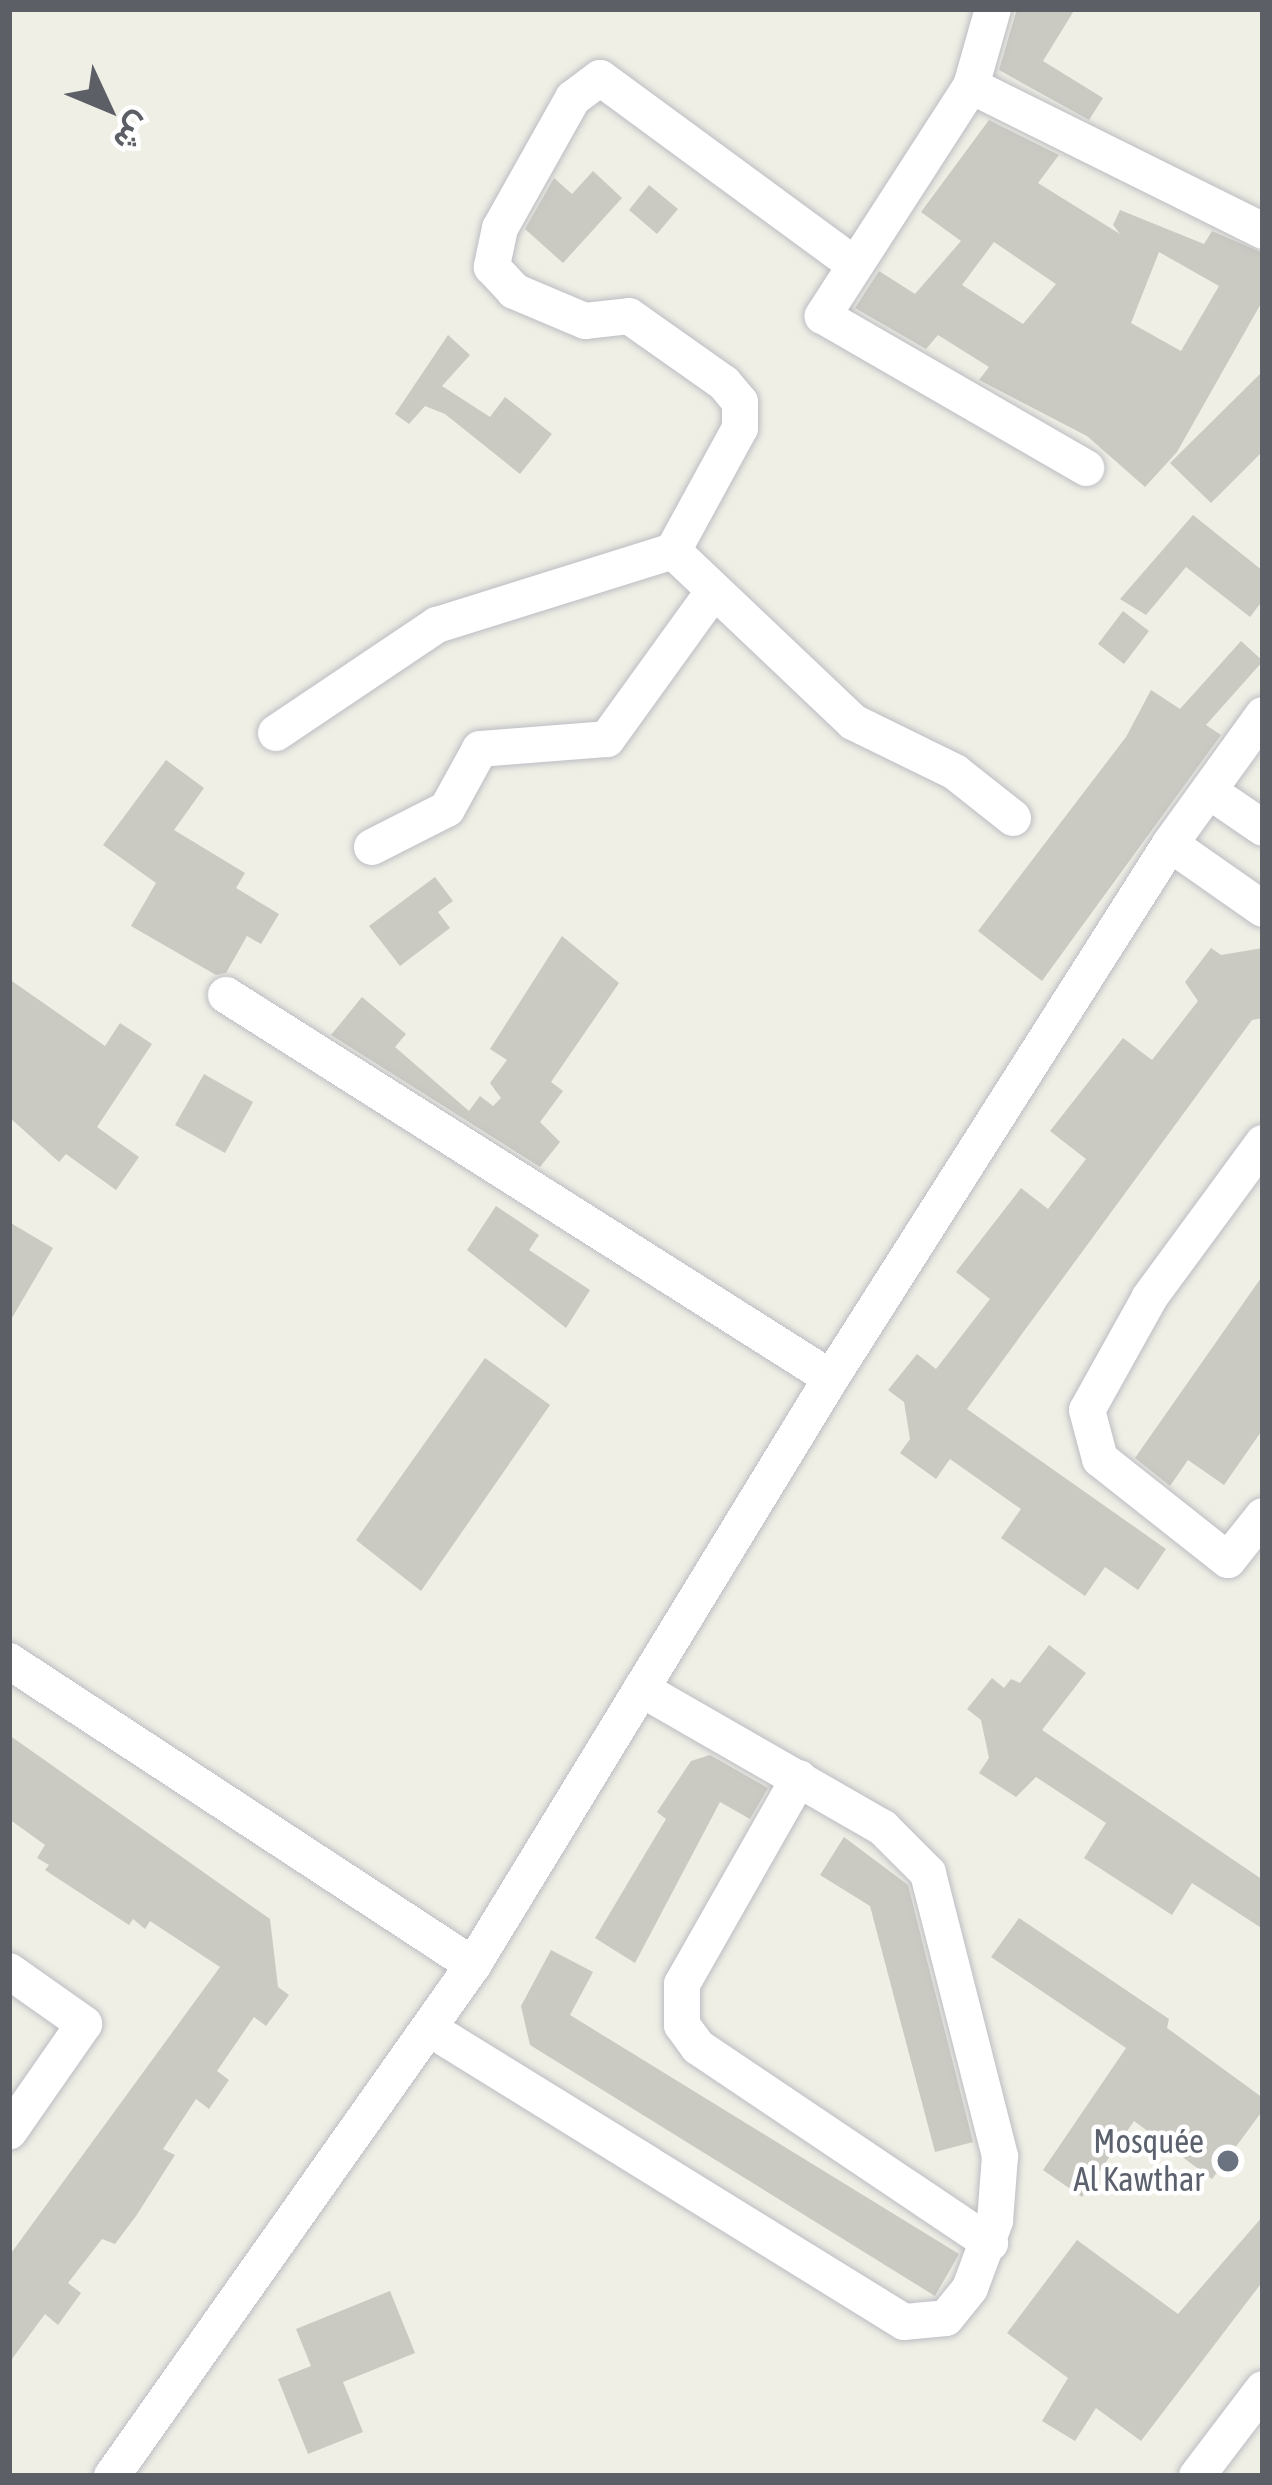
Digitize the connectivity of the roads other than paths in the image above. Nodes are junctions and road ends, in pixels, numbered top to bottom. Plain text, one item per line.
1 (992, 9) edge
2 (971, 86) junction
3 (1263, 231) edge
4 (855, 265) junction
5 (1086, 468) dead end
6 (673, 551) junction
7 (711, 596) junction
8 (1263, 715) edge
9 (276, 733) dead end
10 (1209, 791) junction
11 (1013, 818) dead end
12 (1263, 827) edge
13 (1170, 844) junction
14 (373, 848) dead end
15 (1263, 909) edge
16 (226, 994) dead end
17 (1263, 1143) edge
18 (831, 1378) junction
19 (1263, 1516) edge
20 (9, 1661) edge
21 (641, 1689) junction
22 (800, 1778) junction
23 (473, 1965) junction
24 (9, 1971) edge
25 (430, 2029) junction
26 (9, 2132) edge
27 (990, 2243) junction
28 (1263, 2389) edge
29 (112, 2476) edge
30 (1197, 2476) edge

1 - 2 street
2 - 3 street
2 - 4 street
4 - 5 street
4 - 6 street
6 - 7 street
6 - 9 street
7 - 11 street
7 - 14 street
8 - 10 street
10 - 12 street
10 - 13 street
13 - 15 street
13 - 18 street
16 - 18 street
17 - 19 street
18 - 21 street
20 - 23 street
21 - 22 street
21 - 23 street
22 - 27 street
22 - 27 street
23 - 25 street
24 - 26 street
25 - 27 street
25 - 29 street
28 - 30 street

